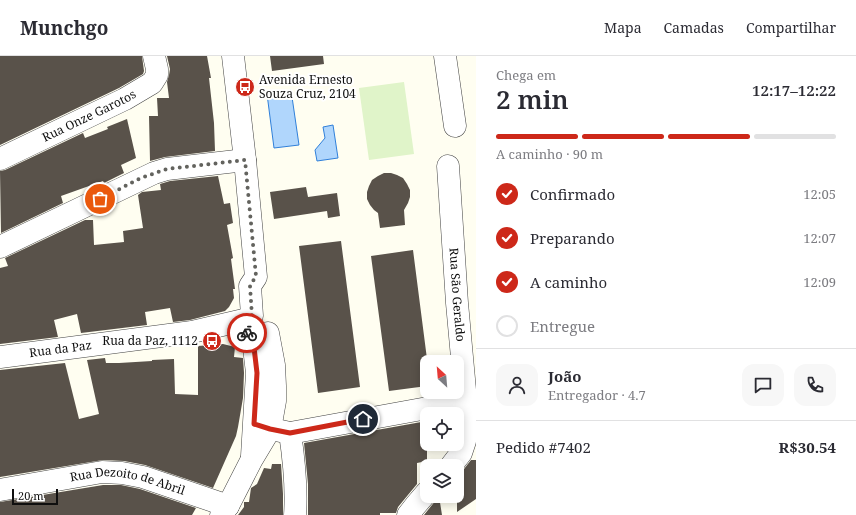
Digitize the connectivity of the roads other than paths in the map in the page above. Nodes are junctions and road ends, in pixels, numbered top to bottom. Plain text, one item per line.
1 (154, 56) edge
2 (233, 56) edge
3 (445, 56) edge
4 (454, 126) dead end
5 (0, 159) edge
6 (245, 160) junction
7 (448, 166) dead end
8 (0, 247) edge
9 (256, 326) junction
10 (0, 357) edge
11 (466, 401) junction
12 (271, 429) junction
13 (456, 459) edge
14 (0, 490) edge
15 (420, 500) edge
16 (224, 511) edge
17 (295, 515) edge
18 (408, 515) edge

1 - 5 street, Rua Onze Garotos
2 - 6 street
3 - 4 street
6 - 8 street
6 - 9 street
7 - 11 street, Rua São Geraldo
9 - 10 street, Rua da Paz
9 - 12 street
11 - 12 street
11 - 13 street, Rua São Geraldo
12 - 16 street
12 - 17 street
14 - 16 street, Rua Dezoito de Abril
15 - 18 street

